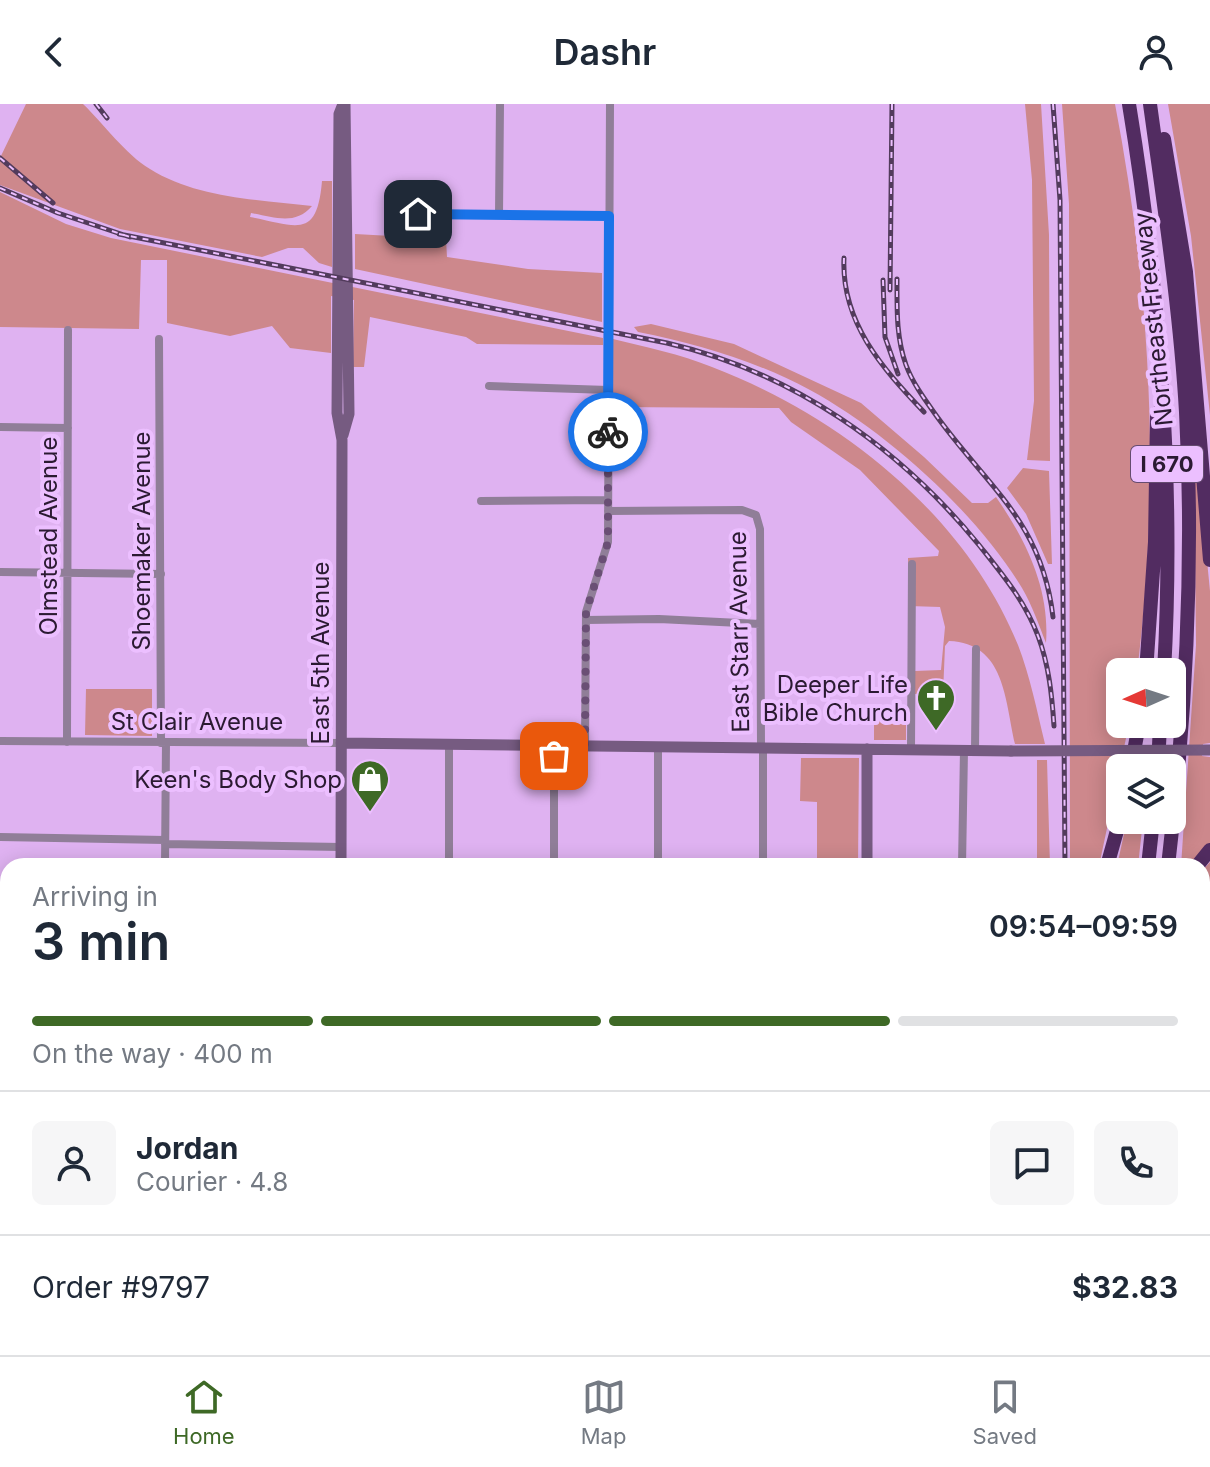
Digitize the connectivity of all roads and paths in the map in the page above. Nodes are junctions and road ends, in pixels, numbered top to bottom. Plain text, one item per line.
1 (344, 104) edge
2 (500, 104) edge
3 (610, 104) edge
4 (1129, 104) edge
5 (1153, 104) edge
6 (402, 214) dead end
7 (499, 215) junction
8 (609, 216) junction
9 (1158, 309) junction
10 (68, 330) dead end
11 (159, 339) dead end
12 (1198, 380) junction
13 (489, 386) dead end
14 (608, 390) junction
15 (0, 427) edge
16 (68, 428) junction
17 (1210, 471) edge
18 (608, 500) junction
19 (481, 501) dead end
20 (608, 511) junction
21 (1210, 560) edge
22 (912, 564) dead end
23 (0, 572) edge
24 (68, 573) junction
25 (161, 574) junction
26 (586, 620) junction
27 (760, 624) junction
28 (976, 649) dead end
29 (1147, 658) edge
30 (1165, 658) edge
31 (1186, 676) edge
32 (1183, 738) edge
33 (1183, 738) edge
34 (0, 741) edge
35 (67, 742) junction
36 (164, 742) junction
37 (341, 743) junction
38 (449, 745) junction
39 (554, 746) junction
40 (585, 746) junction
41 (658, 747) junction
42 (762, 748) junction
43 (867, 749) junction
44 (911, 749) junction
45 (970, 750) junction
46 (1210, 750) edge
47 (1117, 834) edge
48 (1119, 834) edge
49 (1151, 834) edge
50 (0, 837) edge
51 (165, 842) junction
52 (341, 847) junction
53 (165, 858) edge
54 (341, 858) edge
55 (449, 858) edge
56 (554, 858) edge
57 (658, 858) edge
58 (763, 858) edge
59 (867, 858) edge
60 (963, 858) edge
61 (1109, 858) edge
62 (1114, 858) edge
63 (1149, 858) edge
64 (1169, 858) edge
65 (1176, 858) edge

1 - 37 street, East 5th Avenue
2 - 7 street
3 - 8 street
4 - 9 highway, Northeast Freeway / I 670
5 - 12 highway, I 670
5 - 31 highway, Northeast Freeway
6 - 7 street
7 - 8 street
8 - 14 street
9 - 29 highway
9 - 30 highway, Northeast Freeway / I 670
10 - 16 street, Olmstead Avenue
11 - 25 street, Shoemaker Avenue
12 - 17 highway
12 - 21 highway, I 670
13 - 14 street
14 - 18 street
15 - 16 street
16 - 24 street, Olmstead Avenue
18 - 19 street
18 - 20 street
20 - 26 street
20 - 27 street, East Starr Avenue
22 - 44 street
23 - 24 street
24 - 25 street
24 - 35 street, Olmstead Avenue
25 - 36 street, Shoemaker Avenue
26 - 27 street
26 - 40 street
27 - 42 street, East Starr Avenue
28 - 45 street
32 - 64 highway, Northeast Freeway
33 - 65 highway
34 - 35 street, St Clair Avenue
35 - 36 street, St Clair Avenue
36 - 37 street, St Clair Avenue
36 - 51 street, Shoemaker Avenue
37 - 38 street, St Clair Avenue
37 - 52 street, East 5th Avenue
38 - 39 street, St Clair Avenue
38 - 55 street
39 - 40 street, St Clair Avenue
39 - 56 street
40 - 41 street, St Clair Avenue
41 - 42 street, St Clair Avenue
41 - 57 street
42 - 43 street, St Clair Avenue
42 - 58 street, East Starr Avenue
43 - 44 street, St Clair Avenue
43 - 59 street
44 - 45 street, St Clair Avenue
45 - 46 street, St Clair Avenue, bridge
45 - 60 street
47 - 61 highway
48 - 62 highway
49 - 63 highway
50 - 51 street
51 - 52 street
51 - 53 street, Shoemaker Avenue
52 - 54 street, East 5th Avenue

